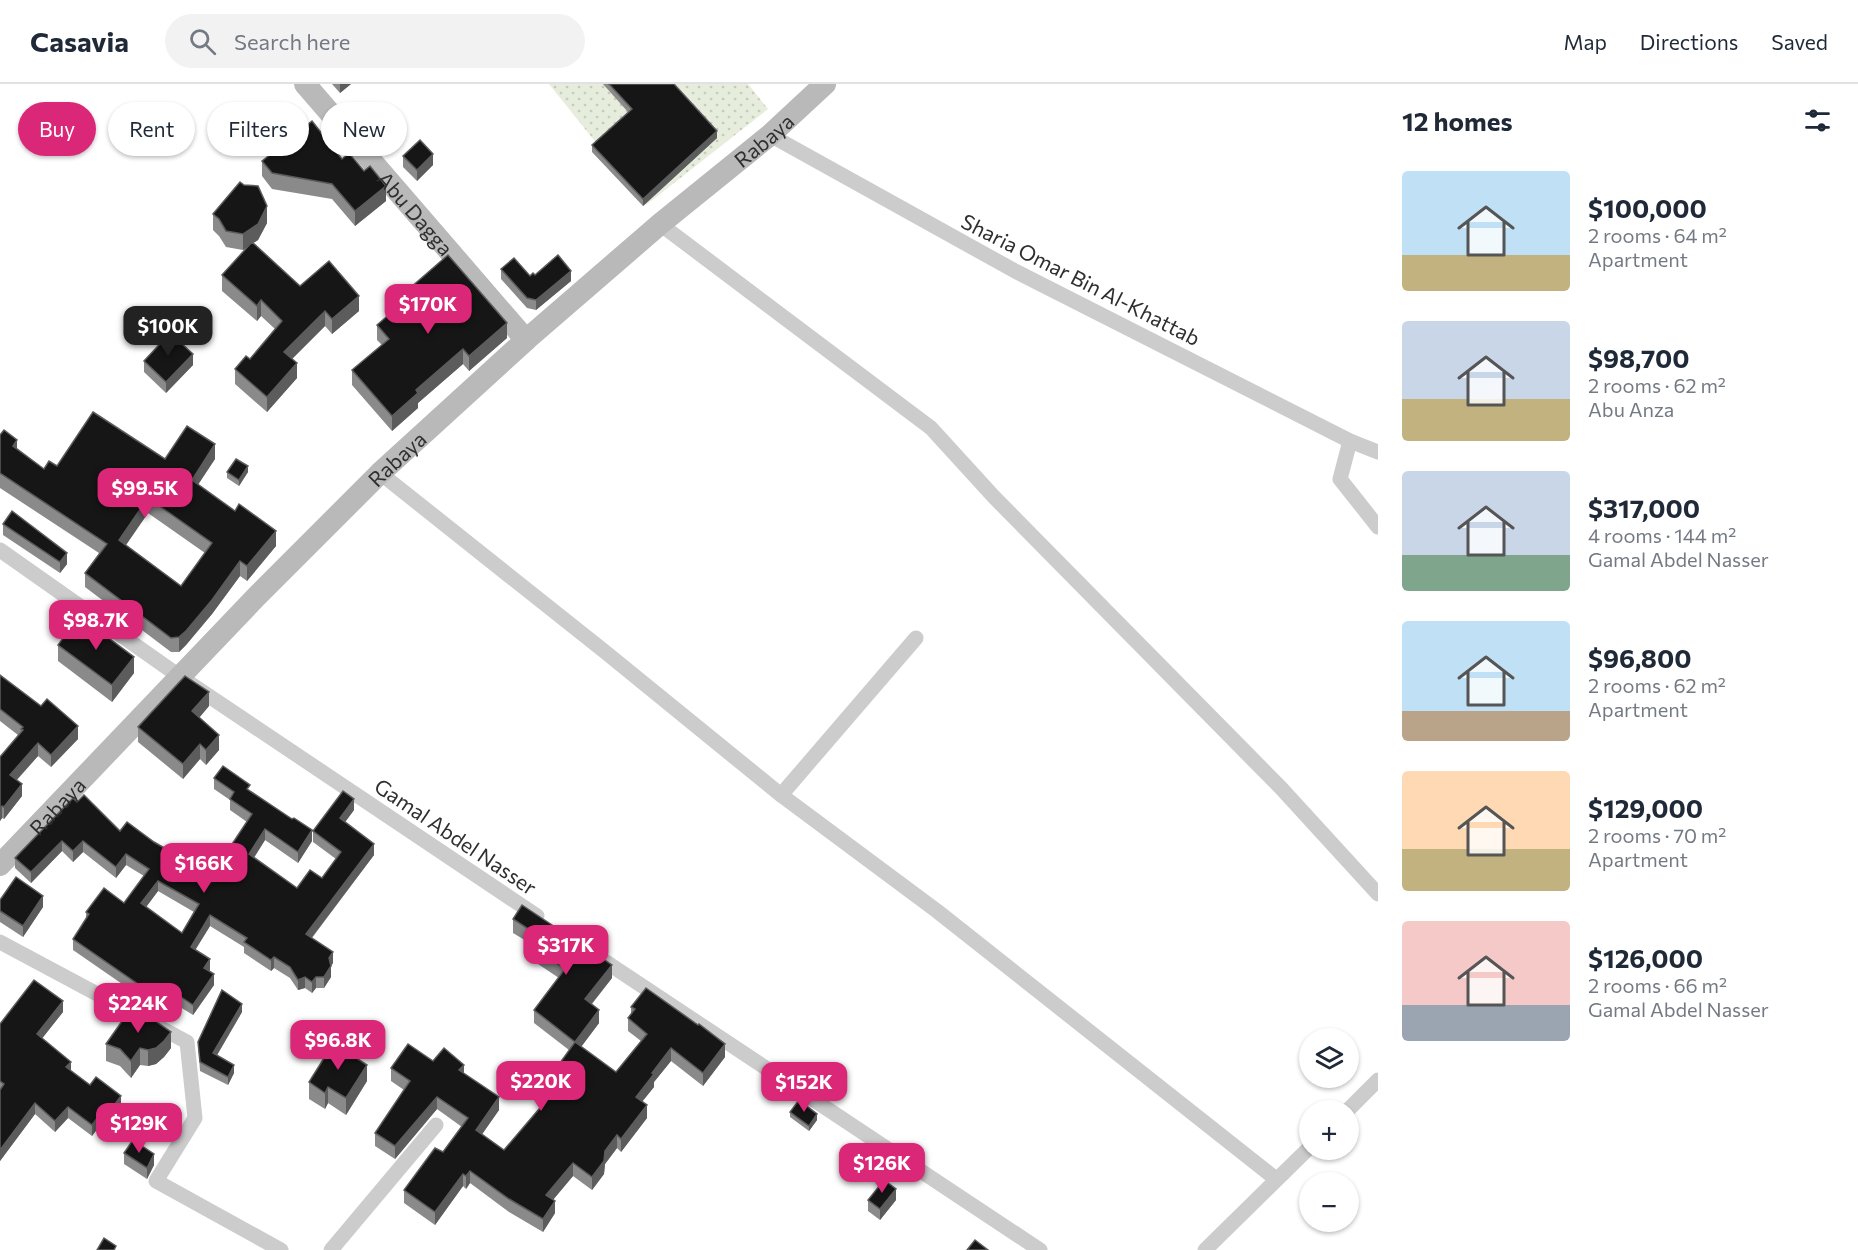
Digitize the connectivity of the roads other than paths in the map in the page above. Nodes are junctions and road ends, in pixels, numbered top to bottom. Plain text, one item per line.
1 (305, 84) edge
2 (825, 84) edge
3 (770, 135) junction
4 (660, 224) junction
5 (526, 340) junction
6 (1350, 441) junction
7 (1378, 452) edge
8 (380, 473) junction
9 (1378, 527) edge
10 (0, 550) edge
11 (916, 638) dead end
12 (179, 676) junction
13 (781, 795) junction
14 (0, 865) edge
15 (1378, 894) edge
16 (546, 922) edge
17 (0, 942) edge
18 (584, 947) edge
19 (1378, 1080) edge
20 (1358, 1100) edge
21 (436, 1125) dead end
22 (1299, 1157) edge
23 (1276, 1179) junction
24 (281, 1250) edge
25 (331, 1250) edge
26 (1040, 1250) edge
27 (1205, 1250) edge

1 - 5 street, Abu Dagga
2 - 3 street, Rabaya
3 - 4 street, Rabaya
3 - 6 street, Sharia Omar Bin Al-Khattab
4 - 5 street, Rabaya
4 - 15 street
5 - 8 street, Rabaya
6 - 7 street, Sharia Omar Bin Al-Khattab
6 - 9 street
8 - 12 street, Rabaya
8 - 13 street
10 - 12 street, Gamal Abdel Nasser
11 - 13 street
12 - 14 street, Rabaya
12 - 16 street, Gamal Abdel Nasser
13 - 23 street
17 - 24 street
18 - 26 street
19 - 20 street
21 - 25 street
22 - 23 street
23 - 27 street

